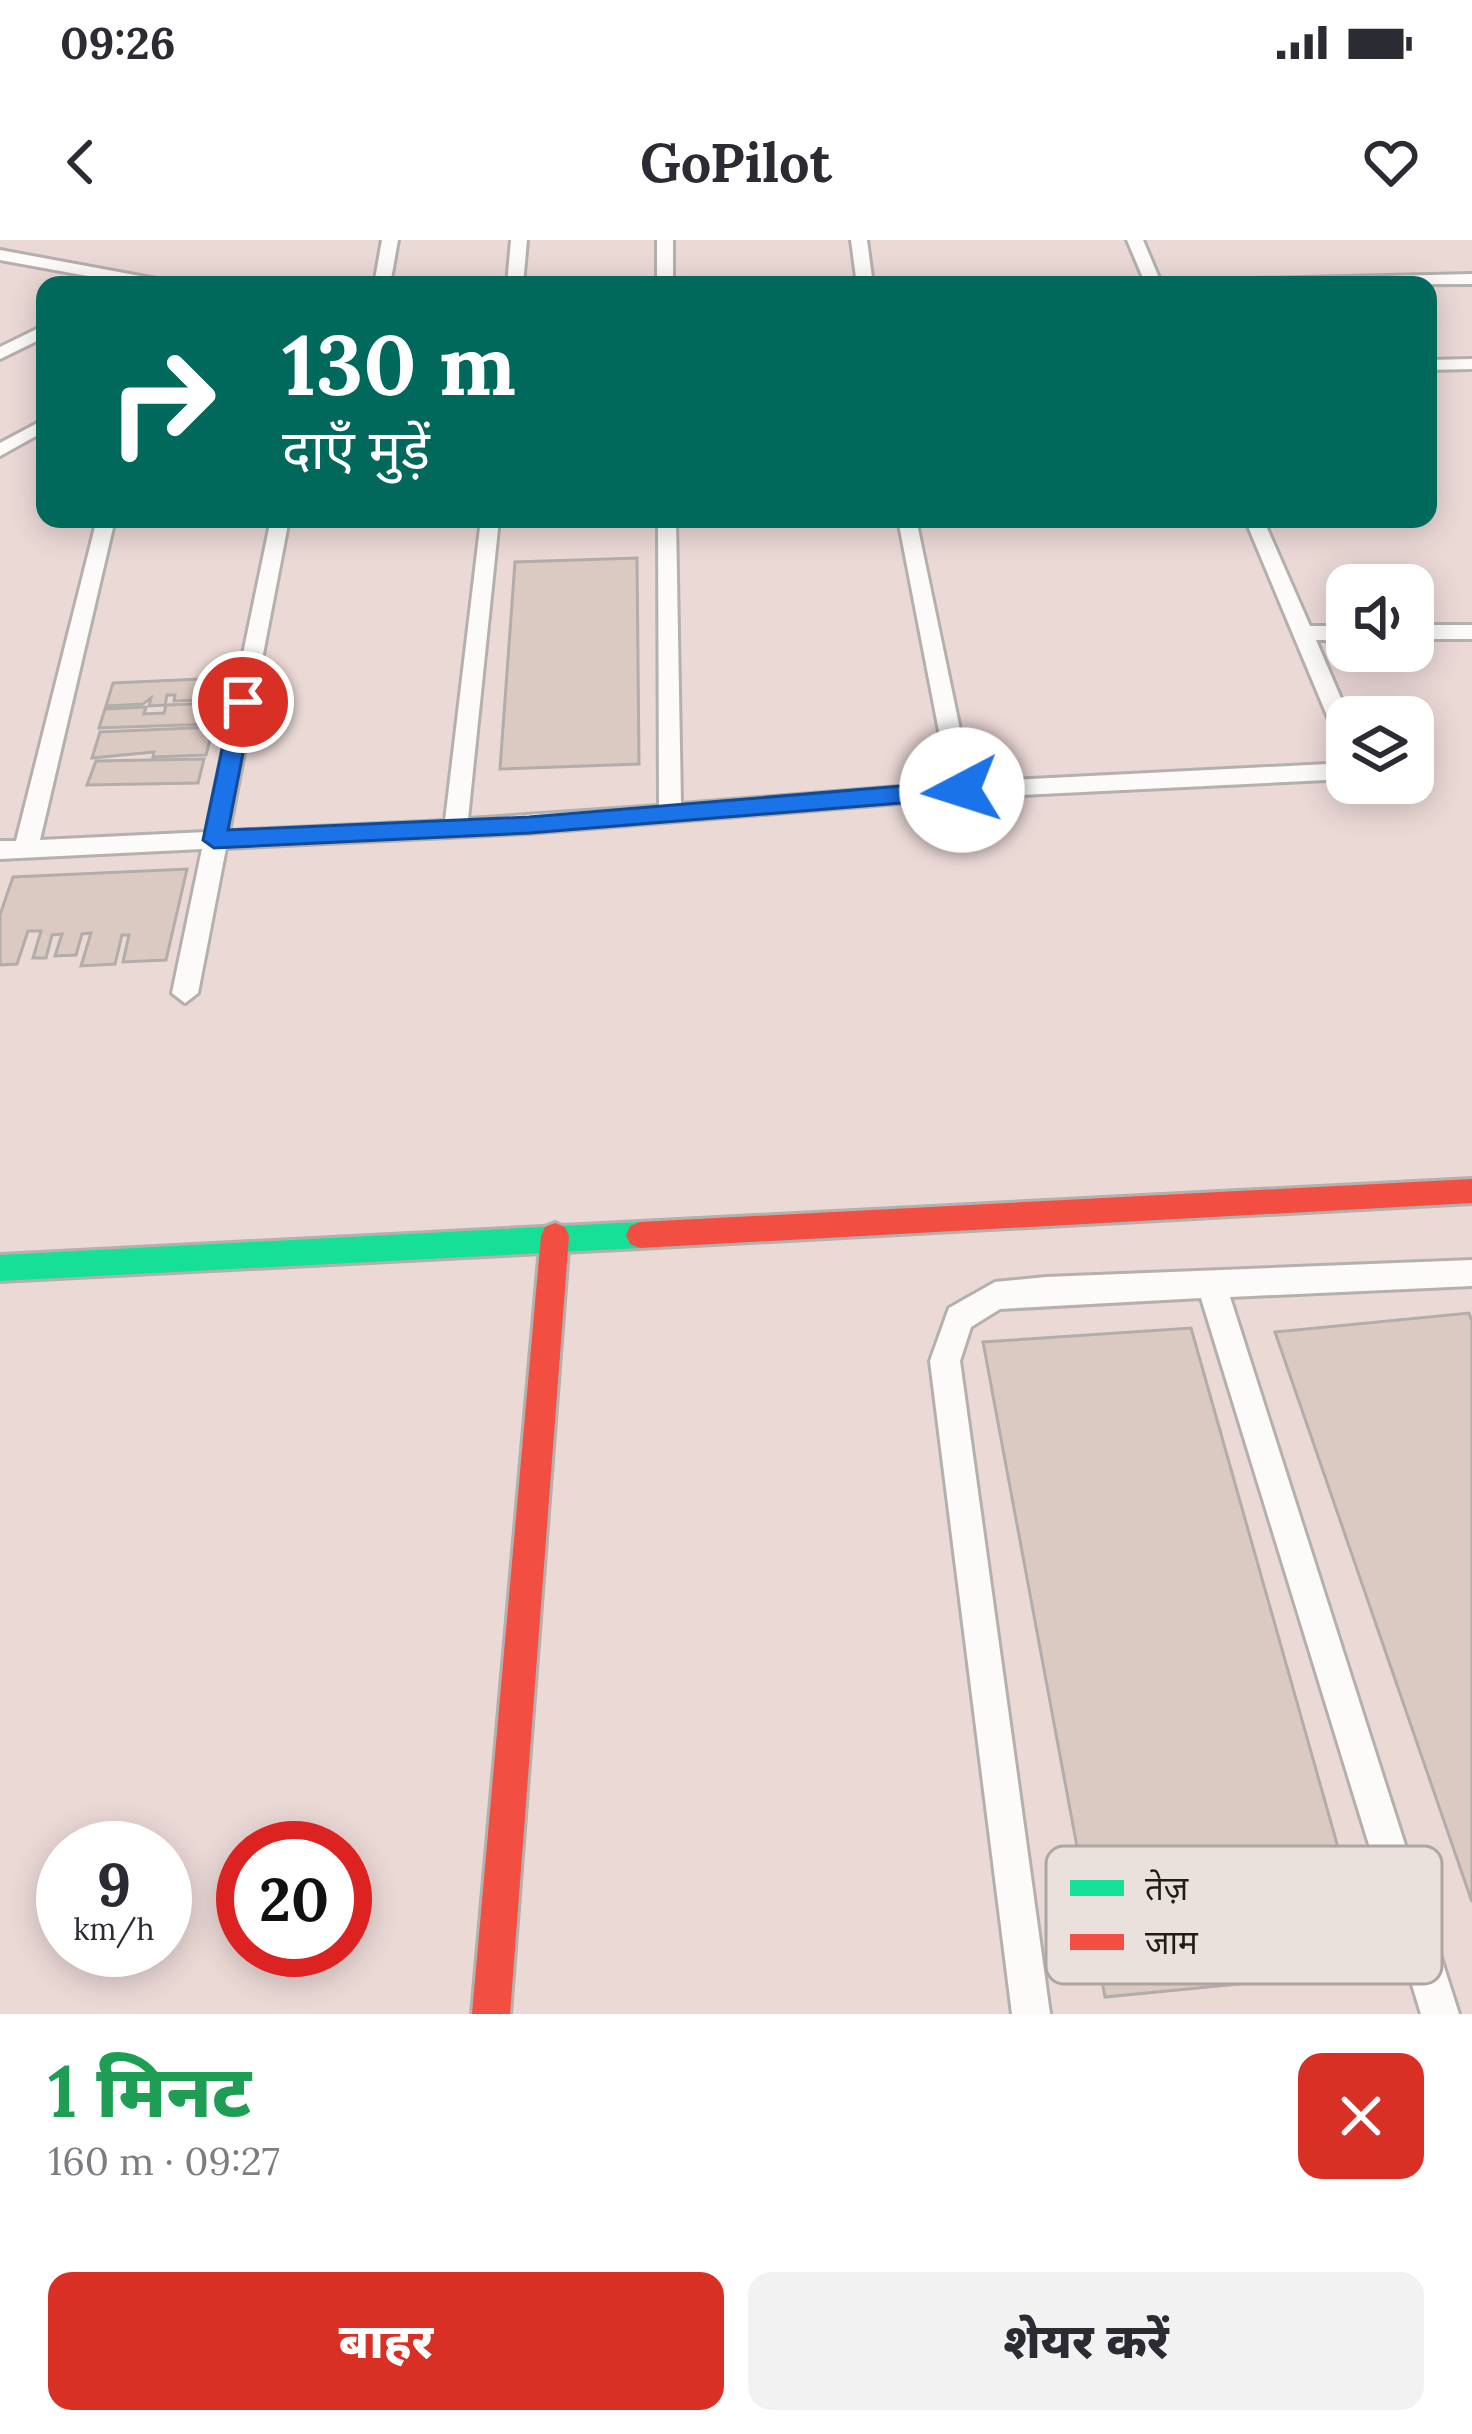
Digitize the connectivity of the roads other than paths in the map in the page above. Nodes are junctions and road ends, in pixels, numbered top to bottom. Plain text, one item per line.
1 (390, 240) edge
2 (519, 240) edge
3 (665, 240) edge
4 (859, 240) edge
5 (1135, 240) edge
6 (0, 255) edge
7 (99, 276) edge
8 (384, 276) edge
9 (516, 276) edge
10 (665, 276) edge
11 (864, 276) edge
12 (1150, 276) edge
13 (1472, 279) edge
14 (1437, 280) edge
15 (36, 334) edge
16 (0, 354) edge
17 (1472, 364) edge
18 (1437, 365) edge
19 (36, 429) edge
20 (0, 451) edge
21 (104, 528) edge
22 (278, 528) edge
23 (489, 528) edge
24 (667, 528) edge
25 (909, 528) edge
26 (1258, 528) edge
27 (1434, 632) edge
28 (1472, 632) edge
29 (1303, 633) junction
30 (1326, 633) edge
31 (1330, 696) edge
32 (1326, 772) edge
33 (962, 790) junction
34 (670, 813) junction
35 (456, 828) junction
36 (214, 840) junction
37 (26, 849) junction
38 (0, 850) edge
39 (185, 993) dead end
40 (1472, 1191) edge
41 (555, 1236) junction
42 (0, 1268) edge
43 (1472, 1273) edge
44 (1211, 1284) junction
45 (1387, 1846) edge
46 (1431, 1984) edge
47 (491, 2014) edge
48 (1031, 2014) edge
49 (1440, 2014) edge

1 - 8 lane
2 - 9 lane
3 - 10 lane
4 - 11 lane
5 - 12 lane
6 - 7 lane
13 - 14 lane
15 - 16 lane
17 - 18 lane
19 - 20 lane
21 - 37 lane
22 - 36 lane
23 - 35 lane
24 - 34 lane
25 - 33 lane
26 - 29 lane
27 - 28 lane
29 - 30 lane
29 - 31 lane
32 - 33 lane
33 - 34 lane
34 - 35 lane
35 - 36 lane
36 - 37 lane
36 - 39 lane
37 - 38 lane
40 - 41 street
41 - 42 street
41 - 47 street
43 - 44 lane
44 - 45 lane
44 - 48 lane
46 - 49 lane

